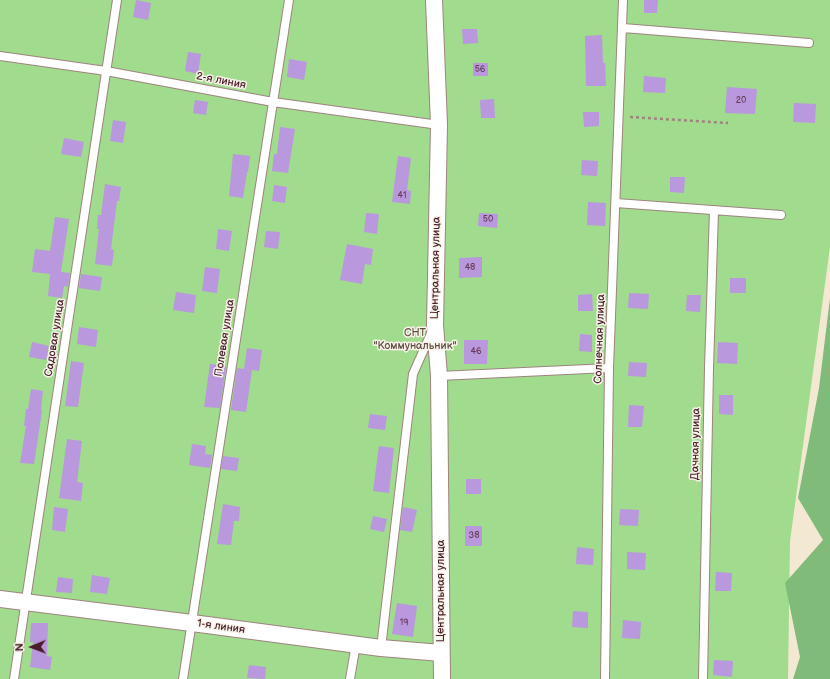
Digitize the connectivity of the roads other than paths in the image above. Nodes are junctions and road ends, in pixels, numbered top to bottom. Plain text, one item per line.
1 (117, 0) edge
2 (289, 0) edge
3 (434, 0) edge
4 (623, 0) edge
5 (622, 28) junction
6 (809, 43) dead end
7 (0, 56) edge
8 (106, 71) junction
9 (273, 102) junction
10 (439, 124) junction
11 (616, 203) junction
12 (714, 210) junction
13 (781, 215) dead end
14 (435, 325) junction
15 (609, 368) junction
16 (439, 376) junction
17 (0, 599) edge
18 (26, 603) junction
19 (192, 623) junction
20 (356, 644) junction
21 (381, 648) junction
22 (441, 653) junction
23 (14, 679) edge
24 (183, 679) edge
25 (350, 679) edge
26 (442, 679) edge
27 (604, 679) edge
28 (703, 679) edge

1 - 8 lane, Садовая улица
2 - 9 lane, Полевая улица
3 - 10 street, Центральная улица
4 - 5 lane, Солнечная улица
5 - 6 lane
5 - 11 lane, Солнечная улица
7 - 8 lane, 2-я линия
8 - 9 lane, 2-я линия
8 - 18 lane, Садовая улица
9 - 10 lane, 2-я линия
9 - 19 lane, Полевая улица
10 - 14 street, Центральная улица
11 - 12 lane
11 - 15 lane, Солнечная улица
12 - 13 lane
12 - 28 lane, Дачная улица
14 - 16 street, Центральная улица
14 - 21 lane
15 - 16 lane
15 - 27 lane, Солнечная улица
16 - 22 street, Центральная улица
17 - 18 street, 1-я линия
18 - 19 street, 1-я линия
18 - 23 lane, Садовая улица
19 - 20 street, 1-я линия
19 - 24 lane, Полевая улица
20 - 21 street, 1-я линия
20 - 25 lane
21 - 22 street, 1-я линия
22 - 26 street, Центральная улица

